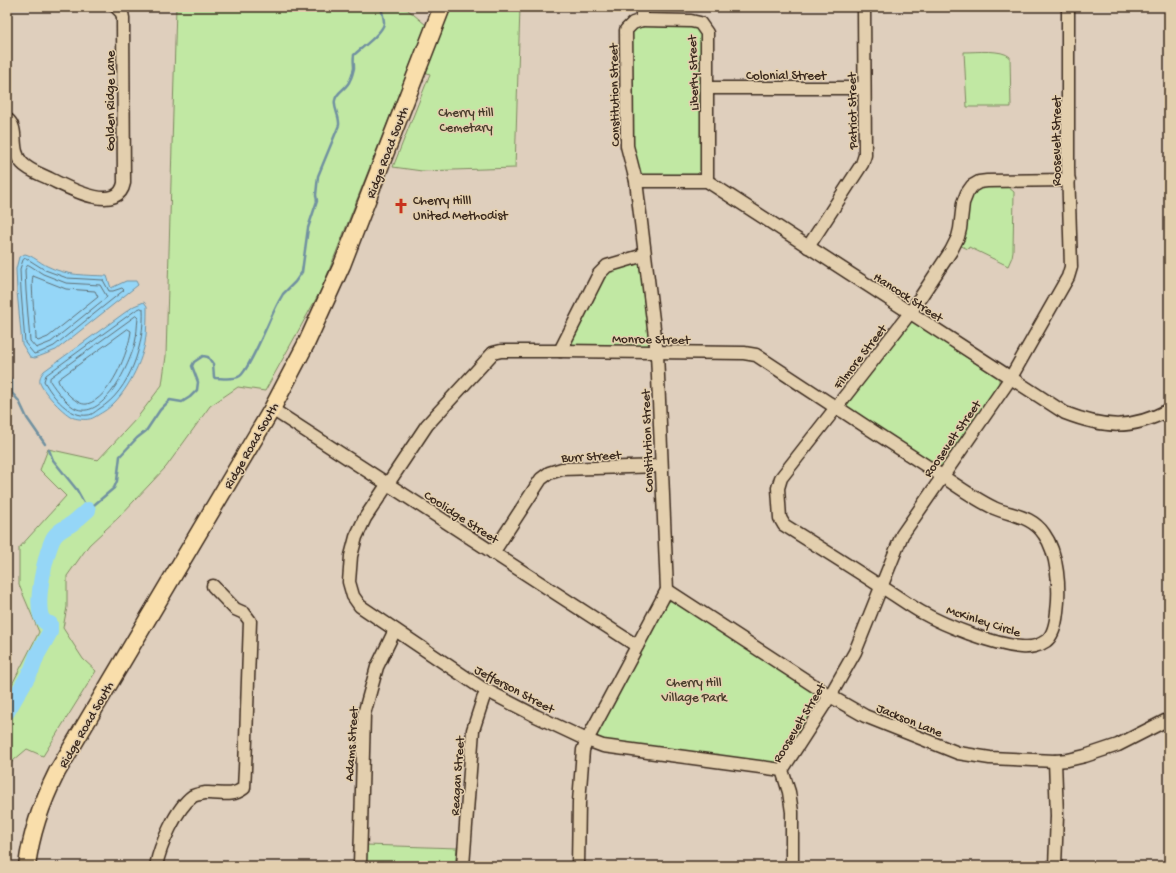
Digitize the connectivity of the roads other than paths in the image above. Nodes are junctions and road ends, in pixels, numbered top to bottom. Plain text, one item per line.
1 (116, 7) edge
2 (442, 7) edge
3 (642, 7) edge
4 (864, 7) edge
5 (1068, 7) edge
6 (642, 20) junction
7 (708, 88) junction
8 (864, 88) junction
9 (7, 119) edge
10 (1069, 180) junction
11 (636, 181) junction
12 (707, 181) junction
13 (808, 247) junction
14 (644, 255) junction
15 (910, 313) junction
16 (560, 350) junction
17 (657, 353) junction
18 (1010, 379) junction
19 (836, 407) junction
20 (272, 409) junction
21 (1169, 410) edge
22 (661, 466) junction
23 (942, 476) junction
24 (387, 484) junction
25 (493, 553) junction
26 (214, 586) dead end
27 (881, 586) junction
28 (667, 590) junction
29 (395, 630) junction
30 (637, 646) junction
31 (487, 690) junction
32 (830, 696) junction
33 (1169, 719) edge
34 (587, 740) junction
35 (1055, 761) junction
36 (782, 770) junction
37 (27, 866) edge
38 (156, 866) edge
39 (360, 866) edge
40 (463, 866) edge
41 (578, 866) edge
42 (792, 866) edge
43 (1055, 866) edge

1 - 9 street, Golden Ridge Lane
2 - 20 main road, Ridge Road South
3 - 6 street
4 - 8 street, Patriot Street
5 - 10 street, Roosevelt Street
6 - 7 street, Liberty Street
6 - 11 street, Constitution Street
7 - 8 street, Colonial Street
7 - 12 street, Liberty Street
8 - 13 street, Patriot Street
10 - 15 street, Filmore Street
10 - 18 street, Roosevelt Street
11 - 12 street
11 - 14 street, Constitution Street
12 - 13 street, Hancock Street
13 - 15 street, Hancock Street
14 - 16 street
14 - 17 street, Constitution Street
15 - 18 street, Hancock Street
15 - 19 street, Filmore Street
16 - 17 street, Monroe Street
16 - 24 street, Monroe Street
17 - 19 street, Monroe Street
17 - 22 street, Constitution Street
18 - 21 street, Hancock Street
18 - 23 street, Roosevelt Street
19 - 23 street, Monroe Street
19 - 27 street, Filmore Street
20 - 24 street, Coolidge Street
20 - 37 main road, Ridge Road South
22 - 25 street, Burr Street
22 - 28 street, Constitution Street
23 - 27 street, Roosevelt Street
23 - 27 street, McKinley Circle
24 - 25 street, Coolidge Street
24 - 29 street, Jefferson Street
25 - 30 street, Coolidge Street
26 - 38 street
27 - 32 street, Roosevelt Street
28 - 30 street
28 - 32 street, Jackson Lane
29 - 31 street, Jefferson Street
29 - 39 street, Adams Street
30 - 34 street
31 - 34 street, Jefferson Street
31 - 40 street, Reagan Street
32 - 35 street, Jackson Lane
32 - 36 street, Roosevelt Street
33 - 35 street, Jackson Lane
34 - 36 street, Jefferson Street
34 - 41 street
35 - 43 street
36 - 42 street, Roosevelt Street

